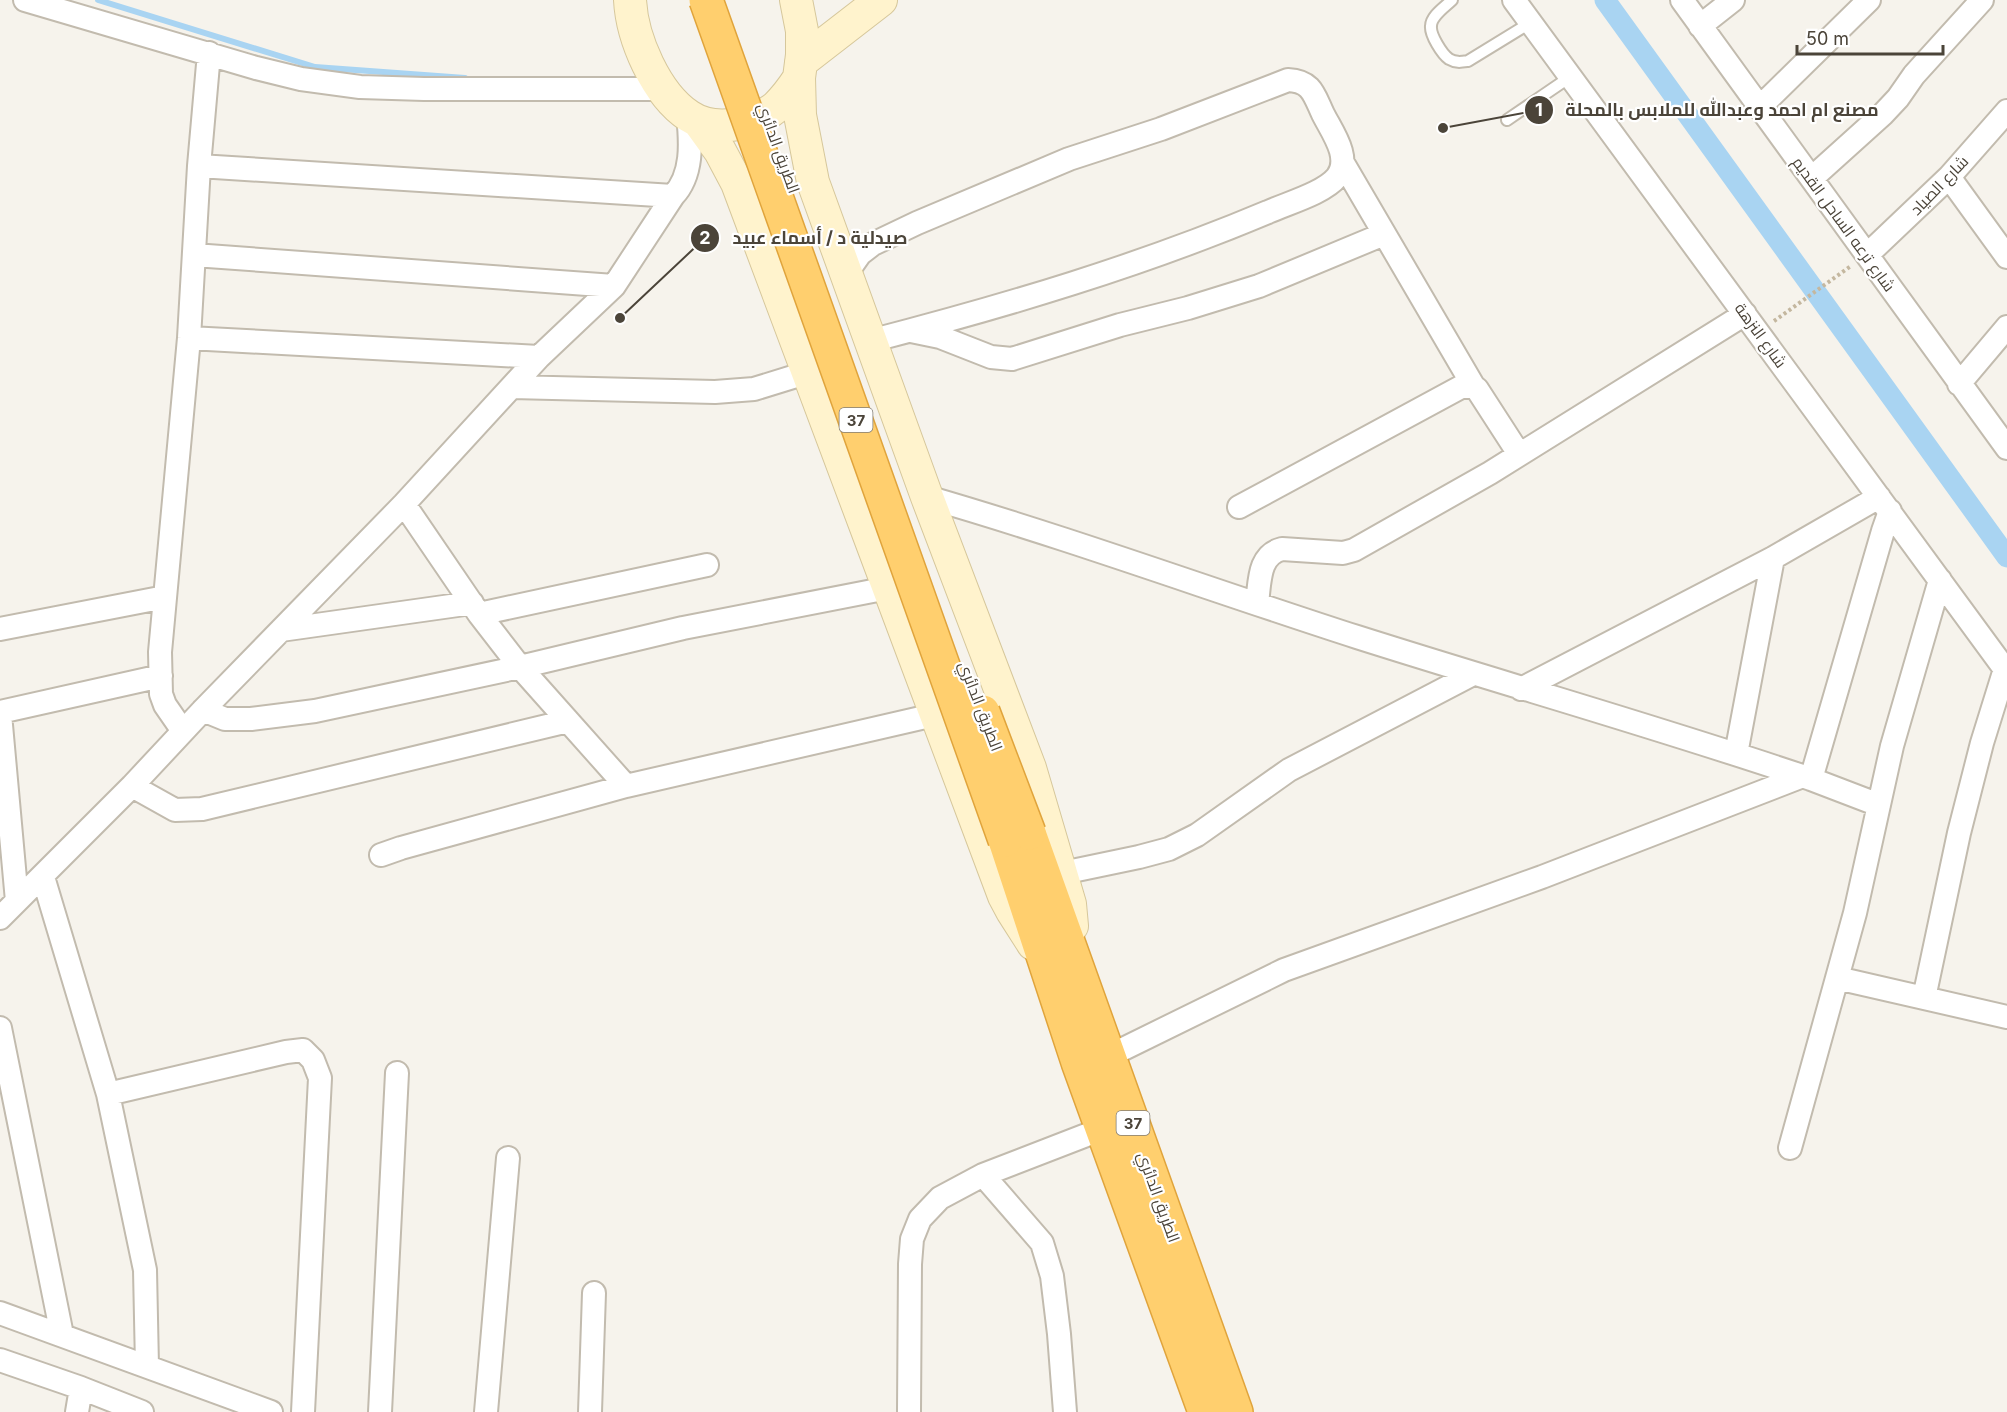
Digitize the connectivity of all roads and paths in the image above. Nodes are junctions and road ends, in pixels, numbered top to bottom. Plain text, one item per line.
1 (25, 0) edge
2 (630, 0) edge
3 (706, 0) edge
4 (727, 0) edge
5 (796, 0) edge
6 (881, 0) edge
7 (1452, 0) edge
8 (1514, 0) edge
9 (1682, 0) edge
10 (1733, 0) edge
11 (1869, 0) edge
12 (1982, 0) edge
13 (1530, 23) junction
14 (1700, 26) junction
15 (209, 53) junction
16 (800, 70) junction
17 (1570, 77) junction
18 (663, 89) junction
19 (1760, 108) junction
20 (2007, 111) edge
21 (694, 118) junction
22 (1507, 120) dead end
23 (1343, 163) junction
24 (199, 166) junction
25 (1949, 177) junction
26 (1812, 178) junction
27 (673, 196) junction
28 (1384, 234) junction
29 (194, 255) junction
30 (1867, 255) junction
31 (2007, 256) edge
32 (846, 274) junction
33 (1834, 278) dead end
34 (614, 286) junction
35 (1790, 309) dead end
36 (1745, 314) junction
37 (2007, 327) edge
38 (909, 331) junction
39 (189, 338) junction
40 (870, 341) junction
41 (539, 357) junction
42 (809, 372) junction
43 (1959, 384) junction
44 (512, 387) junction
45 (1474, 387) junction
46 (2005, 439) edge
47 (1519, 454) junction
48 (927, 497) junction
49 (404, 504) junction
50 (1885, 504) junction
51 (1239, 507) dead end
52 (1773, 558) junction
53 (707, 565) dead end
54 (1940, 580) junction
55 (888, 588) junction
56 (165, 597) junction
57 (1257, 603) junction
58 (475, 609) junction
59 (0, 628) edge
60 (281, 630) junction
61 (520, 667) junction
62 (2006, 670) edge
63 (1473, 674) junction
64 (161, 676) junction
65 (1521, 689) junction
66 (203, 710) junction
67 (0, 713) edge
68 (934, 715) junction
69 (568, 721) junction
70 (183, 731) junction
71 (1736, 754) junction
72 (1807, 778) junction
73 (132, 786) junction
74 (626, 786) junction
75 (1879, 805) junction
76 (1017, 837) junction
77 (381, 855) dead end
78 (1054, 874) junction
79 (43, 877) junction
80 (17, 901) junction
81 (0, 918) edge
82 (1058, 953) junction
83 (1837, 978) junction
84 (1924, 998) junction
85 (2007, 1017) edge
86 (0, 1028) edge
87 (1109, 1056) junction
88 (397, 1073) dead end
89 (108, 1094) junction
90 (1102, 1129) junction
91 (1790, 1148) dead end
92 (508, 1158) dead end
93 (983, 1175) junction
94 (594, 1293) dead end
95 (0, 1313) edge
96 (62, 1335) junction
97 (0, 1360) edge
98 (147, 1366) junction
99 (81, 1388) junction
100 (78, 1412) edge
101 (142, 1412) edge
102 (271, 1412) edge
103 (303, 1412) edge
104 (380, 1412) edge
105 (486, 1412) edge
106 (590, 1412) edge
107 (909, 1412) edge
108 (1065, 1412) edge
109 (1205, 1412) edge
110 (1236, 1412) edge

1 - 15 street
2 - 18 street
3 - 76 highway, الطريق الدائري / 37, bridge
4 - 76 highway, الطريق الدائري / 37, bridge
5 - 16 street
6 - 16 street
7 - 13 lane
8 - 13 street, شارع النزهة
9 - 14 street, شارع ترعه الساحل القديم
10 - 14 street
11 - 19 street
12 - 26 street
13 - 17 street, شارع النزهة
14 - 19 street, شارع ترعه الساحل القديم
15 - 18 street
15 - 24 street
16 - 21 street
16 - 32 street
17 - 22 lane
17 - 36 street, شارع النزهة
18 - 21 street
19 - 26 street, شارع ترعه الساحل القديم
20 - 25 street, شارع الصياد
21 - 27 street
21 - 42 street
23 - 28 street
23 - 32 street
23 - 38 street
24 - 27 street
24 - 29 street
25 - 30 street, شارع الصياد
25 - 31 street
26 - 30 street, شارع ترعه الساحل القديم
27 - 34 street
28 - 38 street
28 - 45 street
29 - 34 street
29 - 39 street
30 - 43 street, شارع ترعه الساحل القديم
32 - 40 street
33 - 35 path
34 - 41 street
36 - 47 street
36 - 50 street, شارع النزهة
37 - 43 street
38 - 40 street
39 - 41 street
39 - 56 street
40 - 48 street
41 - 44 street
42 - 44 street
42 - 55 street
43 - 46 street, شارع ترعه الساحل القديم
44 - 49 street
45 - 47 street
45 - 51 street
47 - 57 street
48 - 57 street
48 - 78 street
49 - 58 street
49 - 60 street
50 - 52 street
50 - 54 street, شارع النزهة
50 - 72 street
52 - 65 street
52 - 71 street
53 - 58 street
54 - 62 street, شارع النزهة
54 - 75 street
55 - 61 street
55 - 68 street
56 - 59 street
56 - 64 street
57 - 63 street
58 - 60 street
58 - 61 street
60 - 66 street
61 - 66 street
61 - 69 street
62 - 84 street
63 - 65 street
63 - 78 street
64 - 67 street
64 - 70 street
65 - 71 street
66 - 70 street
67 - 80 street
68 - 74 street
68 - 82 street
69 - 73 street
69 - 74 street
70 - 73 street
71 - 72 street
72 - 75 street
72 - 87 street
73 - 79 street
74 - 77 street
75 - 83 street
76 - 78 highway, الطريق الدائري / 37
76 - 82 highway, الطريق الدائري / 37
78 - 82 highway, الطريق الدائري / 37
79 - 80 street
79 - 89 street
80 - 81 street
82 - 87 highway, الطريق الدائري / 37
82 - 90 highway, الطريق الدائري / 37
83 - 84 street
83 - 91 street
84 - 85 street
86 - 96 street
87 - 110 highway, الطريق الدائري / 37
88 - 104 street
89 - 98 street
89 - 103 street
90 - 93 street
90 - 109 highway, الطريق الدائري / 37
92 - 105 street
93 - 107 street
93 - 108 street
94 - 106 street
95 - 96 street
96 - 98 street
97 - 99 street
98 - 102 street
99 - 100 street
99 - 101 street

